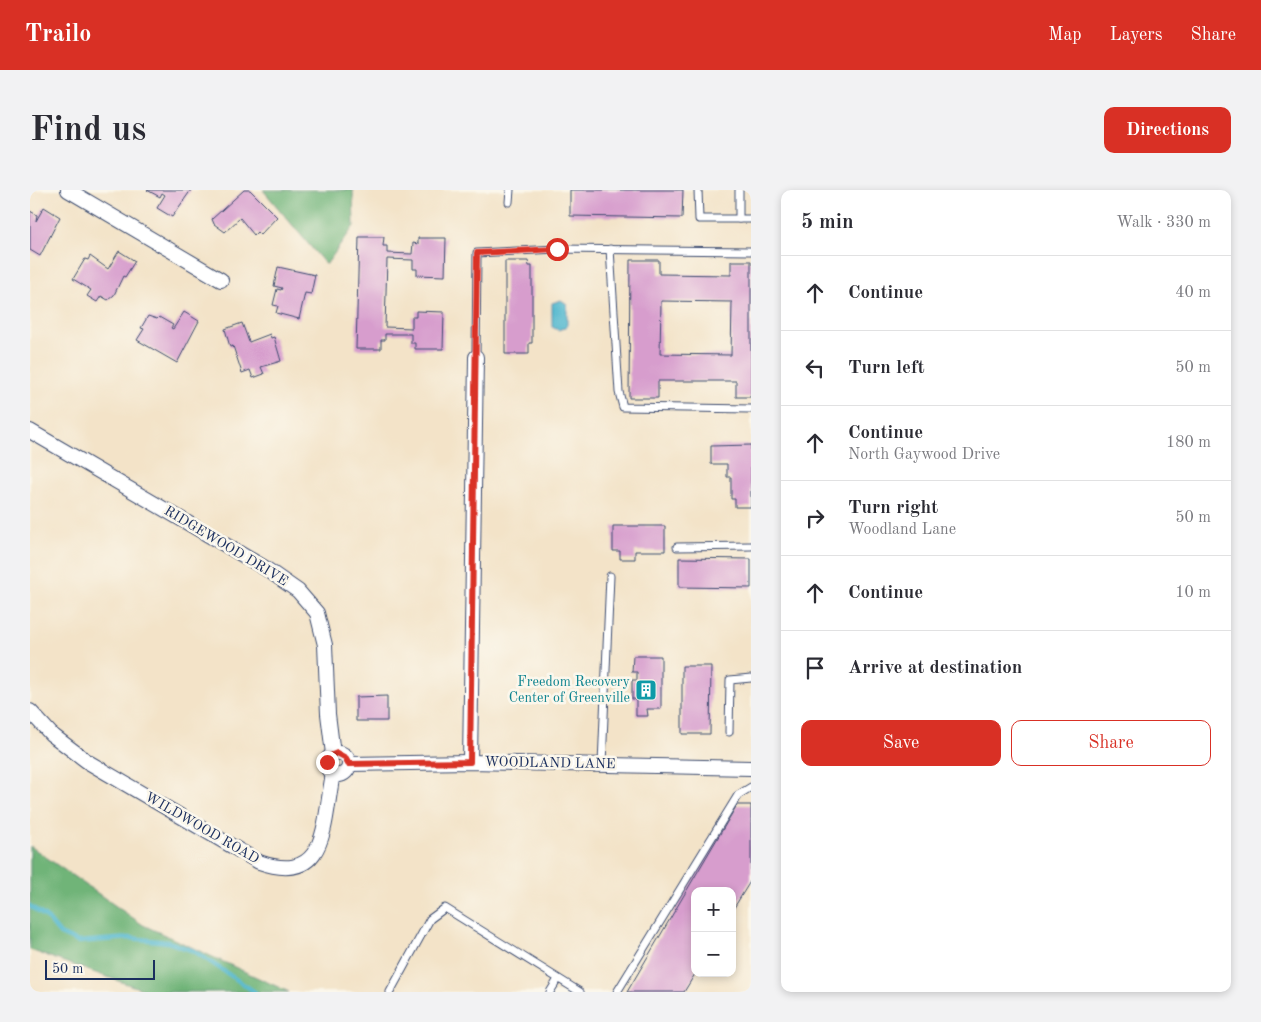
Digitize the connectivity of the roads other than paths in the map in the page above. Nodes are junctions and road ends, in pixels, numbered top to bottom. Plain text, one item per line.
1 (68, 190) edge
2 (510, 190) edge
3 (698, 190) edge
4 (739, 190) edge
5 (509, 202) dead end
6 (739, 218) junction
7 (751, 218) edge
8 (610, 249) junction
9 (751, 251) edge
10 (221, 280) dead end
11 (476, 357) joint
12 (751, 409) edge
13 (30, 431) edge
14 (751, 546) edge
15 (677, 547) dead end
16 (610, 576) dead end
17 (751, 678) edge
18 (30, 711) edge
19 (729, 732) dead end
20 (333, 754) junction
21 (470, 762) junction
22 (348, 764) junction
23 (602, 764) junction
24 (751, 768) edge
25 (333, 774) junction
26 (751, 787) edge
27 (558, 979) junction
28 (390, 992) edge
29 (550, 992) edge
30 (580, 992) edge
31 (617, 992) edge

1 - 10 street
2 - 5 lane
3 - 6 lane
4 - 6 lane
6 - 7 lane
8 - 9 lane
8 - 11 lane
8 - 12 lane
11 - 21 street
13 - 20 street, RIDGEWOOD DRIVE
14 - 15 lane
16 - 23 lane
17 - 19 lane
18 - 25 street, WILDWOOD ROAD
20 - 22 street
20 - 25 street
21 - 22 street, WOODLAND LANE
21 - 23 street, WOODLAND LANE
22 - 25 street
23 - 24 street, WOODLAND LANE
26 - 31 lane
27 - 28 lane
27 - 29 lane
27 - 30 lane

